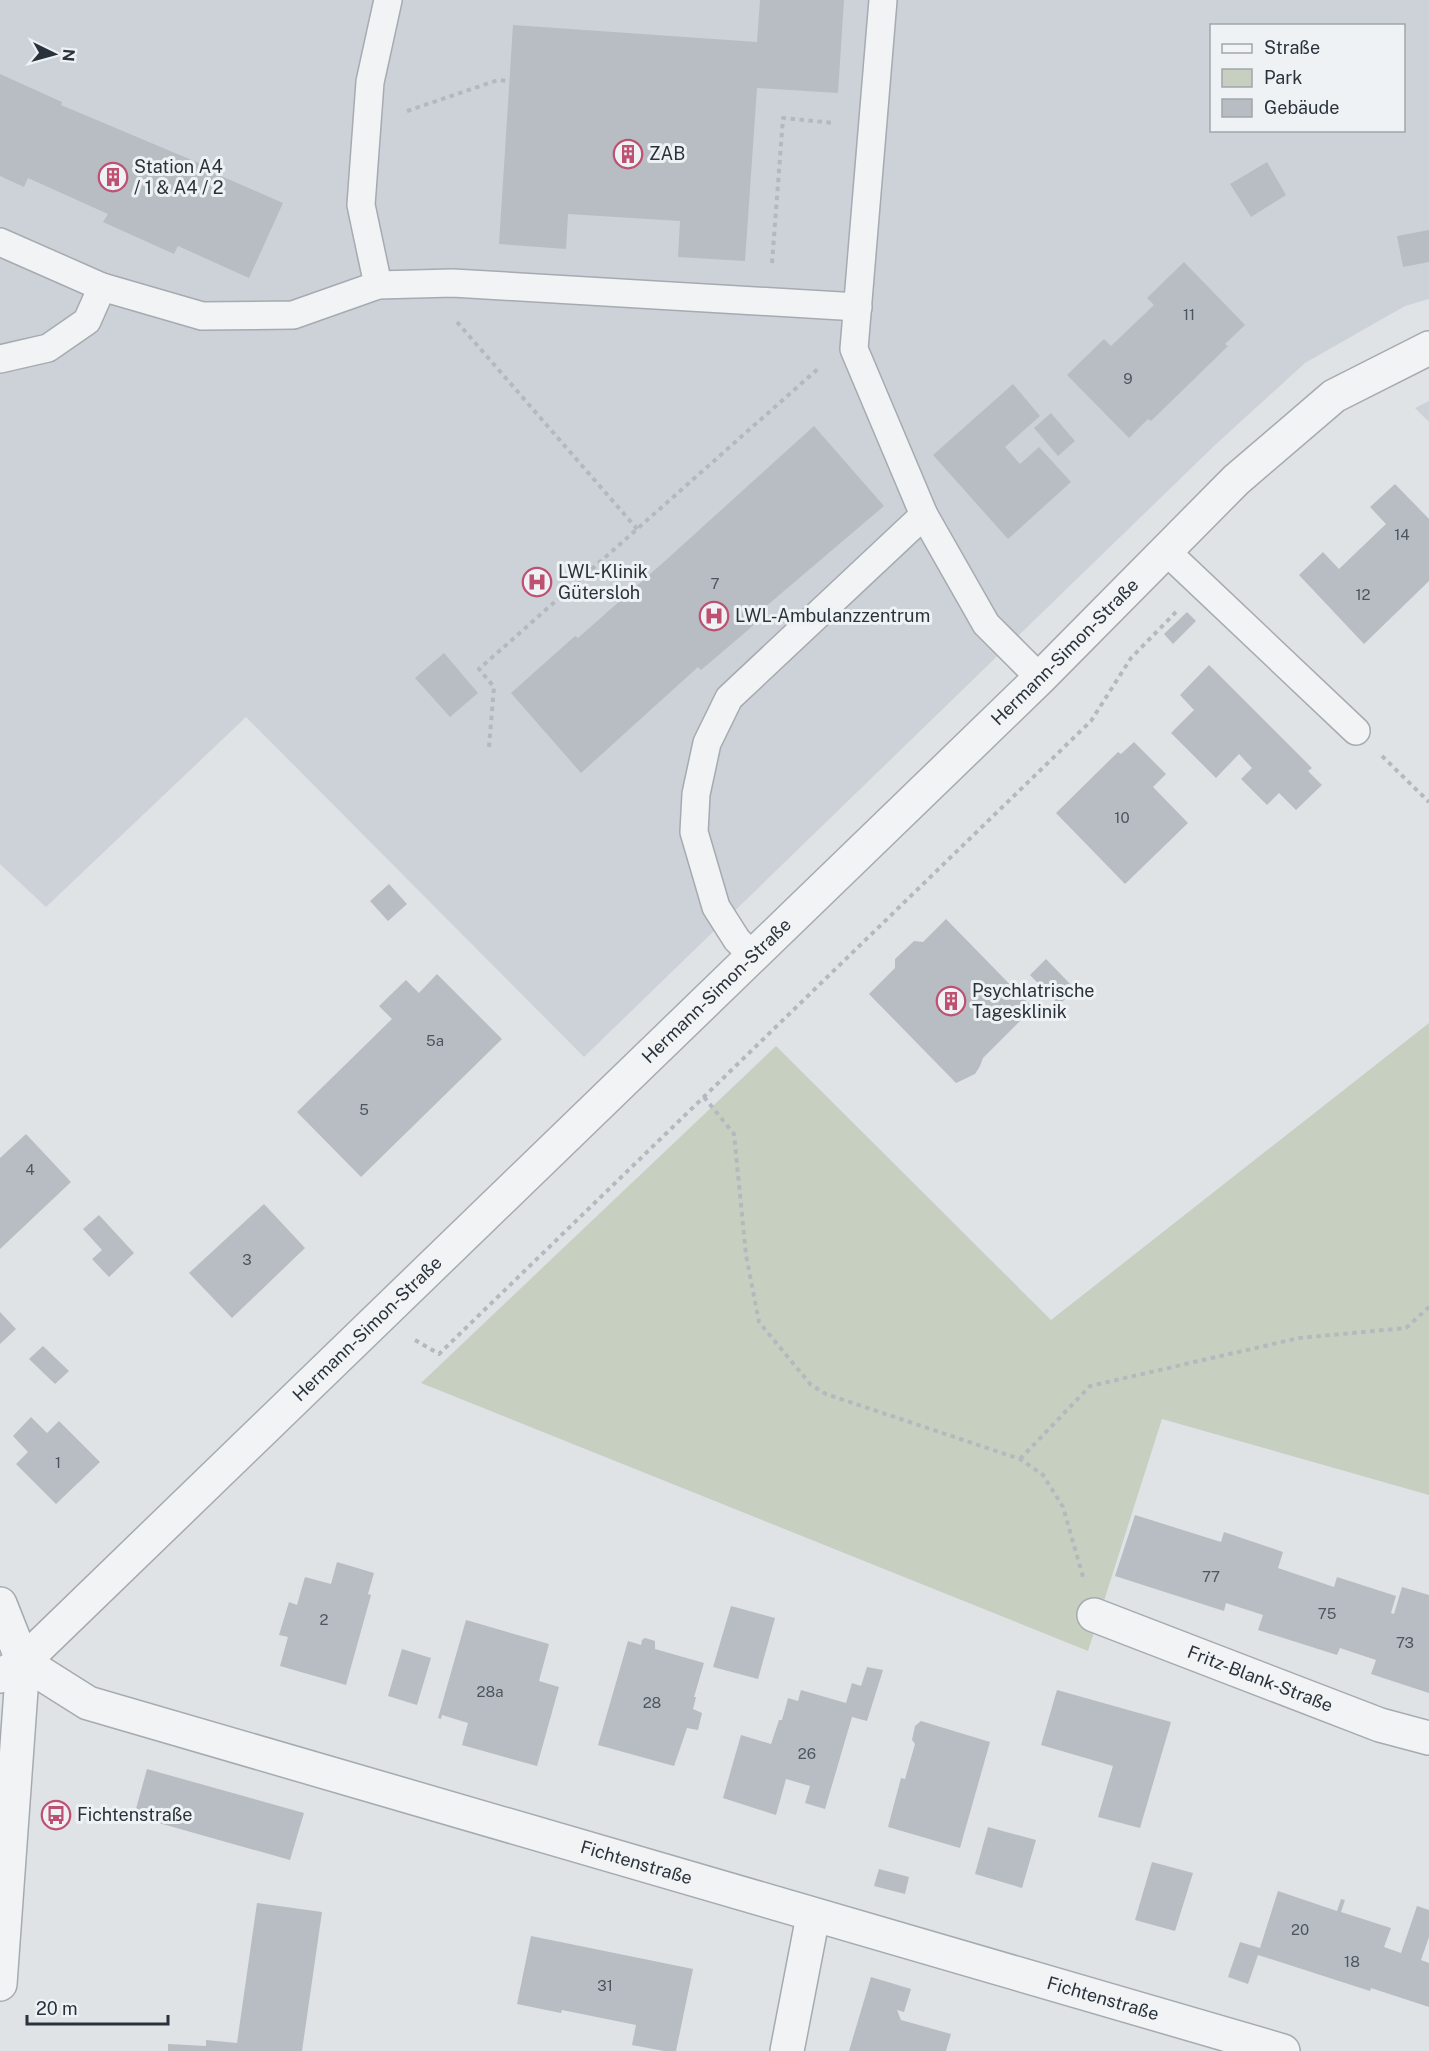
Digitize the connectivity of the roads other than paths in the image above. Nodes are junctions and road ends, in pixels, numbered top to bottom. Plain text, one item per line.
1 (388, 0) edge
2 (883, 0) edge
3 (0, 242) edge
4 (378, 285) junction
5 (102, 287) junction
6 (858, 307) junction
7 (1429, 348) edge
8 (0, 359) edge
9 (924, 515) junction
10 (1167, 552) junction
11 (1040, 678) junction
12 (1356, 731) road end
13 (753, 956) junction
14 (0, 1604) edge
15 (1094, 1615) road end
16 (12, 1669) edge
17 (1429, 1738) edge
18 (813, 1916) junction
19 (0, 1984) edge
20 (787, 2051) edge
21 (1283, 2051) edge

1 - 4 lane
2 - 6 lane
3 - 5 lane
4 - 5 lane
4 - 6 lane
5 - 8 lane
6 - 9 lane
7 - 10 street, Hermann-Simon-Straße
9 - 11 lane
9 - 13 lane
10 - 11 street, Hermann-Simon-Straße
10 - 12 lane
11 - 13 street, Hermann-Simon-Straße
13 - 16 street, Hermann-Simon-Straße
14 - 16 street
15 - 17 street, Fritz-Blank-Straße
16 - 18 street, Fichtenstraße
16 - 19 street
18 - 20 street
18 - 21 street, Fichtenstraße

